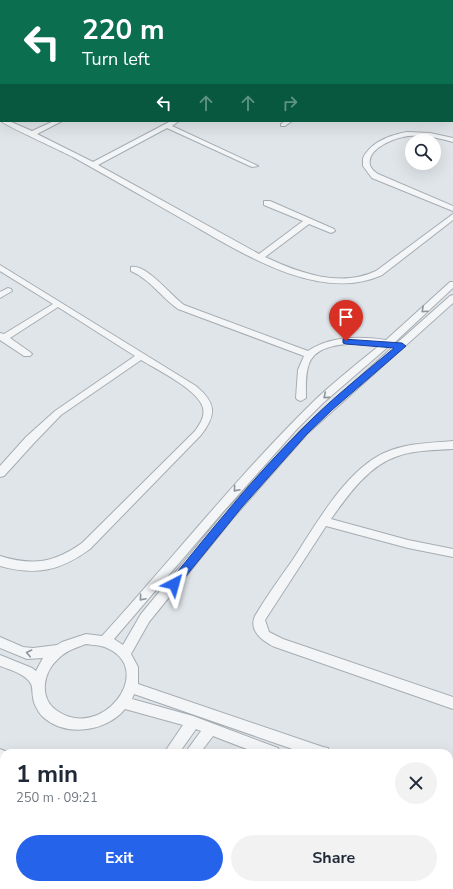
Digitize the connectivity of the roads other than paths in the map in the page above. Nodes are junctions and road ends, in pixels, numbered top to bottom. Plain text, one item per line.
1 (6, 122) edge
2 (57, 122) edge
3 (174, 122) edge
4 (288, 122) edge
5 (283, 125) dead end
6 (168, 126) junction
7 (32, 134) junction
8 (453, 140) edge
9 (93, 165) junction
10 (254, 166) dead end
11 (267, 203) dead end
12 (453, 209) edge
13 (453, 216) edge
14 (308, 221) junction
15 (332, 231) dead end
16 (260, 257) junction
17 (0, 267) edge
18 (134, 268) dead end
19 (453, 284) edge
20 (453, 298) edge
21 (58, 304) junction
22 (2, 337) edge
23 (388, 343) junction
24 (402, 346) junction
25 (27, 354) dead end
26 (142, 355) junction
27 (309, 356) junction
28 (301, 398) dead end
29 (453, 445) edge
30 (0, 473) edge
31 (324, 520) junction
32 (453, 553) edge
33 (0, 561) edge
34 (104, 640) junction
35 (0, 642) edge
36 (58, 649) junction
37 (125, 654) junction
38 (0, 660) edge
39 (38, 683) junction
40 (132, 688) junction
41 (124, 703) junction
42 (453, 703) edge
43 (193, 722) junction
44 (210, 729) junction
45 (174, 749) edge
46 (195, 749) edge
47 (262, 749) edge
48 (311, 749) edge

1 - 7 street
2 - 7 street
3 - 6 street
4 - 5 street
6 - 9 street
6 - 10 street
7 - 9 street
8 - 12 street
9 - 16 street
11 - 14 street
13 - 16 street
14 - 15 street
14 - 16 street
17 - 21 street
18 - 27 street
19 -> 23 street
20 - 24 street
21 - 22 street
21 - 26 street
22 - 25 street
23 - 24 street
23 - 27 street
23 -> 34 street
24 - 37 street
26 - 30 street
26 - 33 street
27 - 28 street
29 - 31 street
31 - 32 street
31 - 42 street
34 - 36 street
34 - 37 street
36 -> 35 street
36 - 39 street
37 - 40 street
38 - 39 street
39 - 41 street
40 - 41 street
40 - 48 street
41 - 43 street
43 - 44 street
43 - 45 street
44 - 46 street
44 - 47 street

